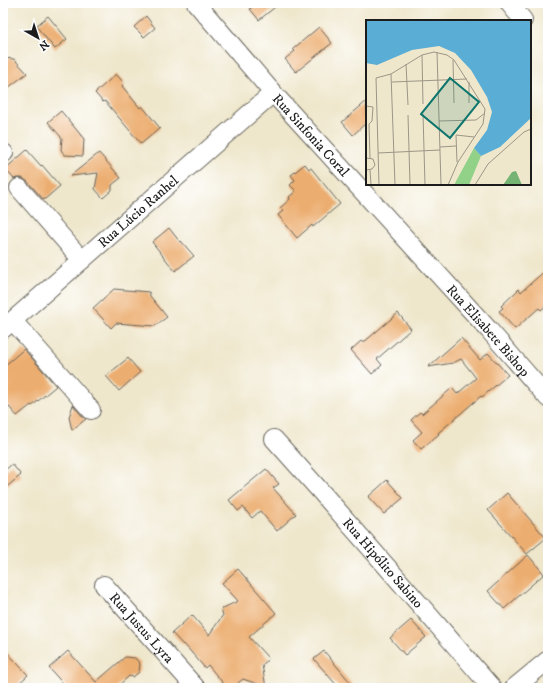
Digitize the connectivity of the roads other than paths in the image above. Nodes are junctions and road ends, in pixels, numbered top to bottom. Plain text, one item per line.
1 (196, 3) edge
2 (508, 3) edge
3 (523, 20) dead end
4 (273, 93) junction
5 (19, 188) dead end
6 (82, 260) junction
7 (444, 282) joint
8 (8, 325) edge
9 (548, 398) edge
10 (91, 410) dead end
11 (274, 439) dead end
12 (104, 585) dead end
13 (548, 660) edge
14 (196, 688) edge
15 (492, 688) edge
16 (514, 688) edge

1 - 4 street, Rua Sinfonia Coral
2 - 3 street
4 - 6 street, Rua Lúcio Ranhel
4 - 7 street, Rua Sinfonia Coral
5 - 6 street
6 - 8 street, Rua Lúcio Ranhel
7 - 9 street, Rua Elisabete Bishop
8 - 10 street
11 - 15 street, Rua Hipólito Sabino
12 - 14 street, Rua Justus Lyra
13 - 16 street

